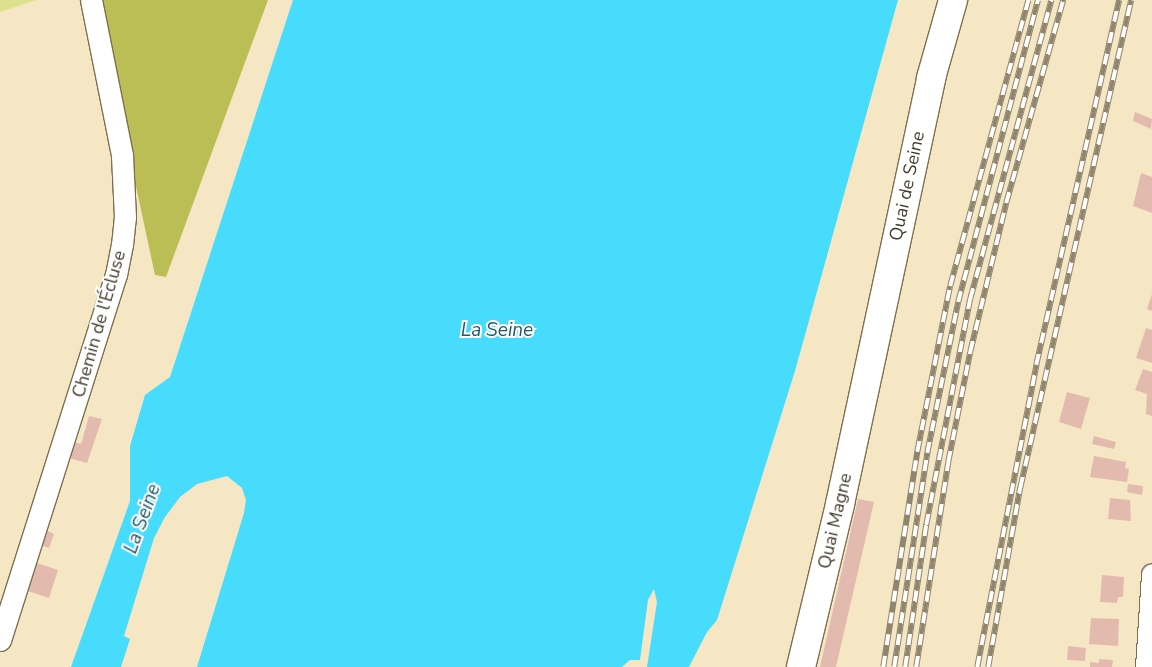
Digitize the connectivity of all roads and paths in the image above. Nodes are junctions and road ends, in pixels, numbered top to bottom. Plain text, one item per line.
1 (91, 0) edge
2 (953, 0) edge
3 (868, 374) joint
4 (1152, 574) edge
5 (0, 640) edge
6 (800, 667) edge
7 (1146, 667) edge

1 - 5 street, Chemin de l'Écluse
2 - 3 main road, Quai de Seine
3 - 6 main road, Quai Magne
4 - 7 street

